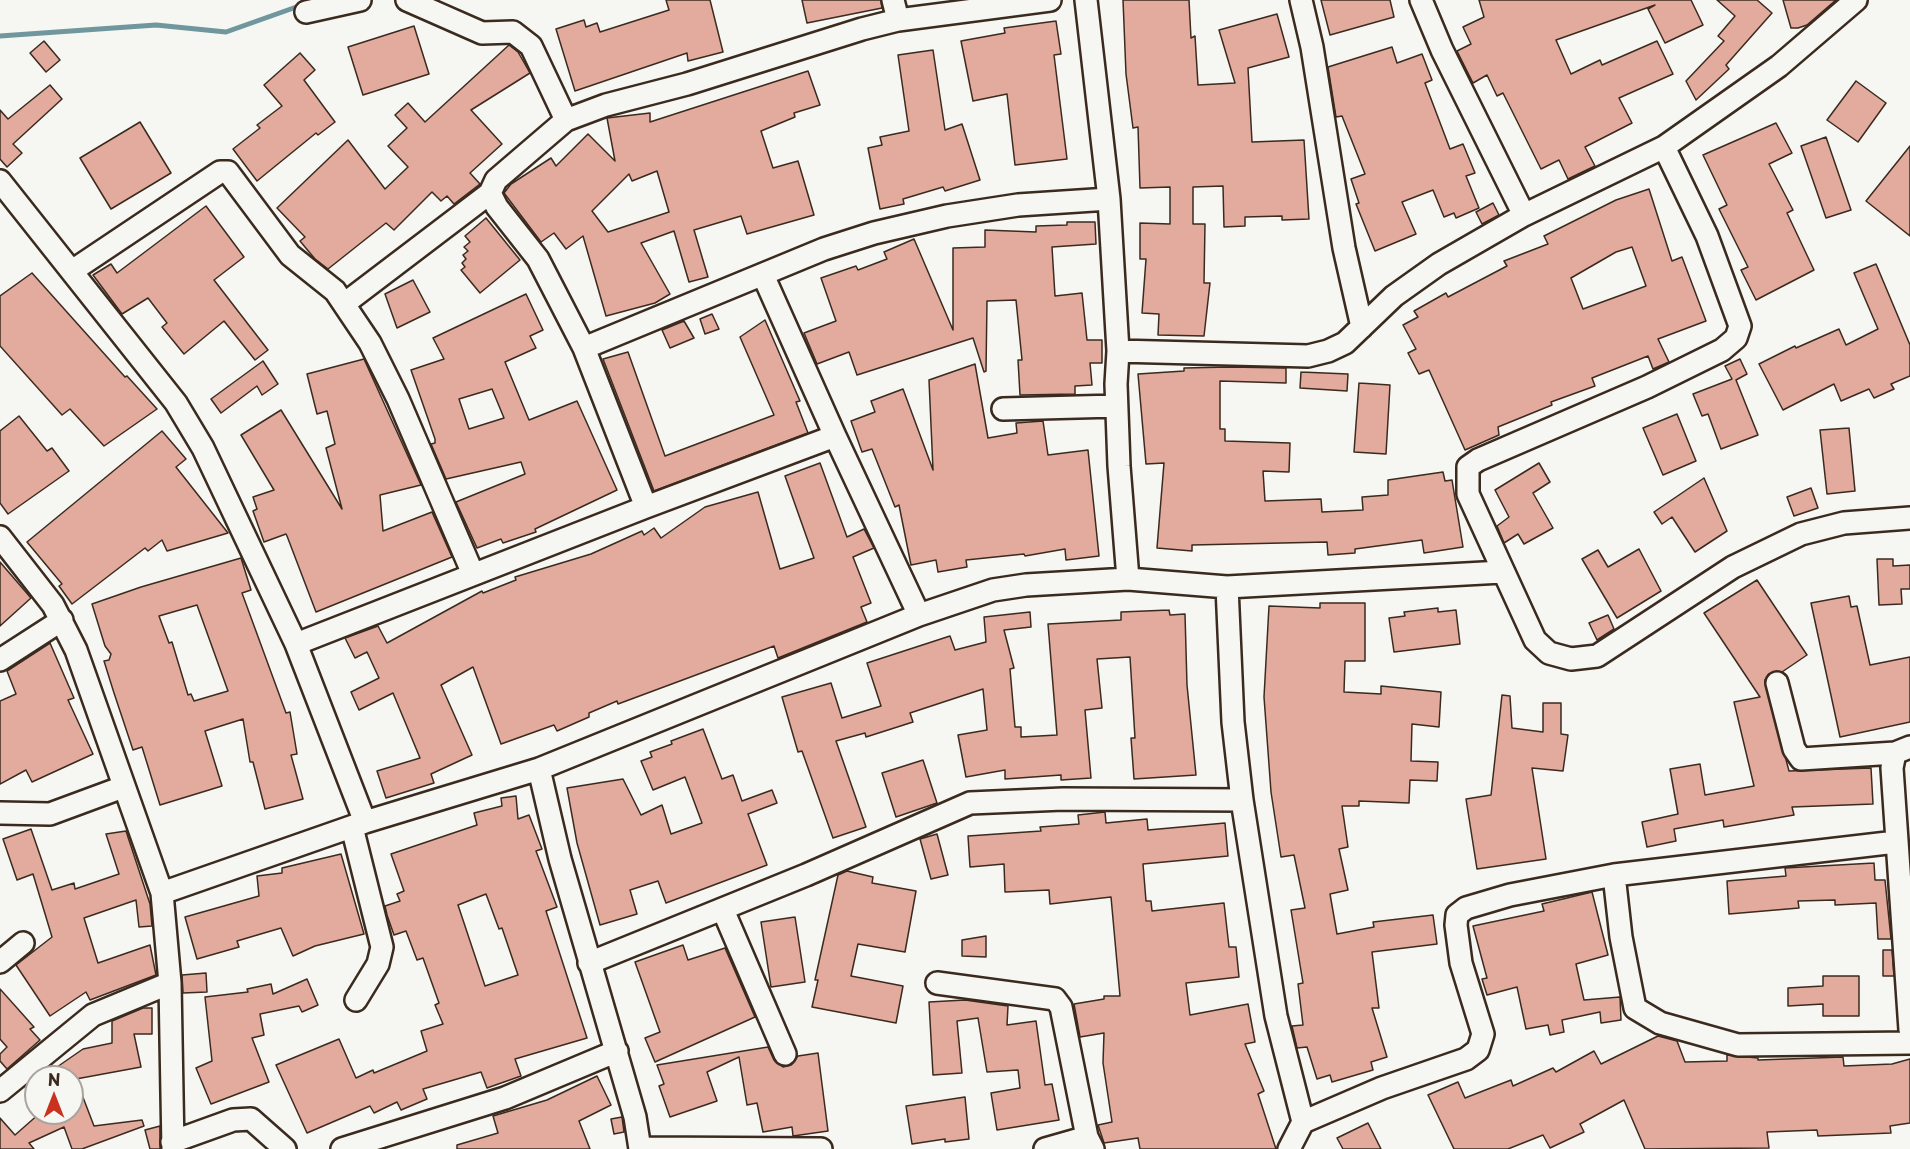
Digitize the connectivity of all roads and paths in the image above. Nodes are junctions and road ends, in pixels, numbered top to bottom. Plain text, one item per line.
1 (360, 0) edge
2 (406, 0) edge
3 (1050, 0) edge
4 (1086, 0) edge
5 (1301, 0) edge
6 (1421, 0) edge
7 (1856, 0) edge
8 (895, 10) edge
9 (306, 12) dead end
10 (566, 120) junction
11 (1664, 147) junction
12 (0, 182) edge
13 (490, 193) junction
14 (1110, 199) junction
15 (1524, 215) junction
16 (72, 271) junction
17 (763, 275) junction
18 (344, 304) junction
19 (1362, 327) junction
20 (584, 348) junction
21 (1118, 351) junction
22 (1116, 406) junction
23 (1003, 409) dead end
24 (835, 436) junction
25 (646, 507) junction
26 (1910, 518) edge
27 (0, 537) edge
28 (1502, 572) junction
29 (473, 574) junction
30 (1128, 579) junction
31 (1227, 587) junction
32 (919, 615) junction
33 (62, 620) junction
34 (296, 644) junction
35 (0, 660) edge
36 (1777, 684) dead end
37 (1903, 750) edge
38 (539, 770) junction
39 (123, 788) junction
40 (1242, 801) junction
41 (0, 813) edge
42 (358, 824) junction
43 (1896, 842) junction
44 (1614, 875) junction
45 (162, 893) junction
46 (723, 910) junction
47 (1907, 935) edge
48 (23, 943) dead end
49 (0, 962) edge
50 (589, 963) junction
51 (170, 983) junction
52 (937, 983) dead end
53 (356, 1000) dead end
54 (1910, 1030) edge
55 (1910, 1043) edge
56 (617, 1051) junction
57 (784, 1054) dead end
58 (0, 1091) edge
59 (1303, 1122) junction
60 (1090, 1143) edge
61 (173, 1145) edge
62 (640, 1148) edge
63 (285, 1149) edge
64 (342, 1149) edge
65 (821, 1149) edge
66 (1045, 1149) edge
67 (1289, 1149) edge

1 - 9 street
2 - 10 street
3 - 8 street
4 - 14 street
5 - 19 street
6 - 15 street
7 - 11 street
8 - 10 street
10 - 13 street
11 - 15 street
11 - 28 street
12 - 16 street
13 - 18 street
13 - 20 street
14 - 17 street
14 - 21 street
15 - 19 street
16 - 18 street
16 - 34 street
17 - 20 street
17 - 24 street
18 - 29 street
19 - 21 street
20 - 25 street
21 - 22 street
22 - 23 street
22 - 30 street
24 - 25 street
24 - 32 street
25 - 29 street
26 - 28 street
27 - 33 street
28 - 31 street
29 - 34 street
30 - 31 street
30 - 32 street
31 - 40 street
32 - 38 street
33 - 35 street
33 - 39 street
34 - 42 street
36 - 37 street
37 - 43 street
38 - 42 street
38 - 50 street
39 - 41 street
39 - 45 street
40 - 46 street
40 - 59 street
42 - 45 street
42 - 53 street
43 - 44 street
43 - 47 street
44 - 55 street
44 - 59 street
45 - 51 street
46 - 50 street
46 - 57 street
47 - 54 street
48 - 49 street
50 - 56 street
51 - 58 street
51 - 61 street
52 - 60 street
56 - 62 street
56 - 64 street
59 - 67 street
60 - 66 street
61 - 63 street
62 - 65 street

